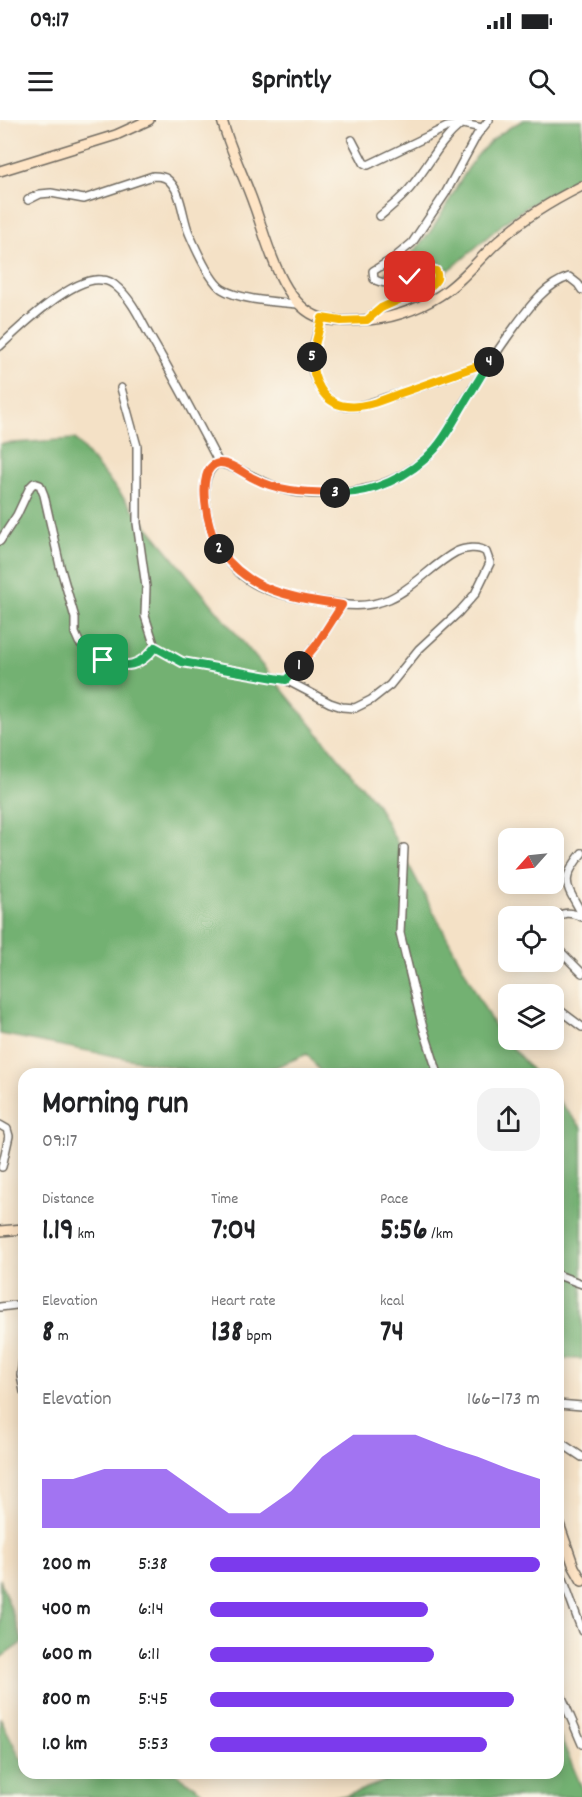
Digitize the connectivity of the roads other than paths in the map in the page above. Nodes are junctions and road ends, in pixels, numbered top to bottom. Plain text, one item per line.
1 (149, 120) edge
2 (222, 120) edge
3 (489, 120) edge
4 (463, 124) junction
5 (482, 128) junction
6 (352, 140) dead end
7 (0, 171) edge
8 (582, 186) edge
9 (28, 200) dead end
10 (380, 216) dead end
11 (582, 290) edge
12 (298, 304) junction
13 (322, 318) junction
14 (367, 320) junction
15 (0, 346) edge
16 (489, 362) junction
17 (121, 388) dead end
18 (219, 463) junction
19 (0, 542) edge
20 (342, 605) junction
21 (155, 647) junction
22 (286, 680) junction
23 (404, 848) dead end
24 (582, 853) edge
25 (564, 914) edge
26 (582, 915) edge
27 (564, 955) edge
28 (582, 973) edge
29 (564, 1014) edge
30 (582, 1027) edge
31 (436, 1068) edge
32 (0, 1125) edge
33 (2, 1167) dead end
34 (18, 1230) edge
35 (0, 1231) edge
36 (564, 1277) edge
37 (582, 1284) edge
38 (18, 1305) edge
39 (0, 1307) edge
40 (564, 1404) edge
41 (582, 1406) edge
42 (564, 1445) edge
43 (580, 1455) edge
44 (564, 1538) edge
45 (582, 1581) edge
46 (564, 1582) edge
47 (582, 1631) edge
48 (564, 1702) edge
49 (582, 1744) edge

1 - 7 main road
2 - 12 main road
3 - 5 street
4 - 5 street
4 - 6 street
4 - 10 street
5 - 14 street
8 - 14 main road
9 - 12 street
11 - 16 street
12 - 13 main road
13 - 14 main road
13 - 16 street
15 - 18 street
16 - 18 street
17 - 21 street
18 - 20 street
19 - 21 street
20 - 22 street
20 - 22 street
21 - 22 street
23 - 31 street
24 - 26 street
25 - 26 street
27 - 28 street
29 - 30 street
32 - 33 street
34 - 35 main road
36 - 37 street
38 - 39 street
40 - 41 street
42 - 43 street
44 - 45 main road
46 - 47 street
48 - 49 street

